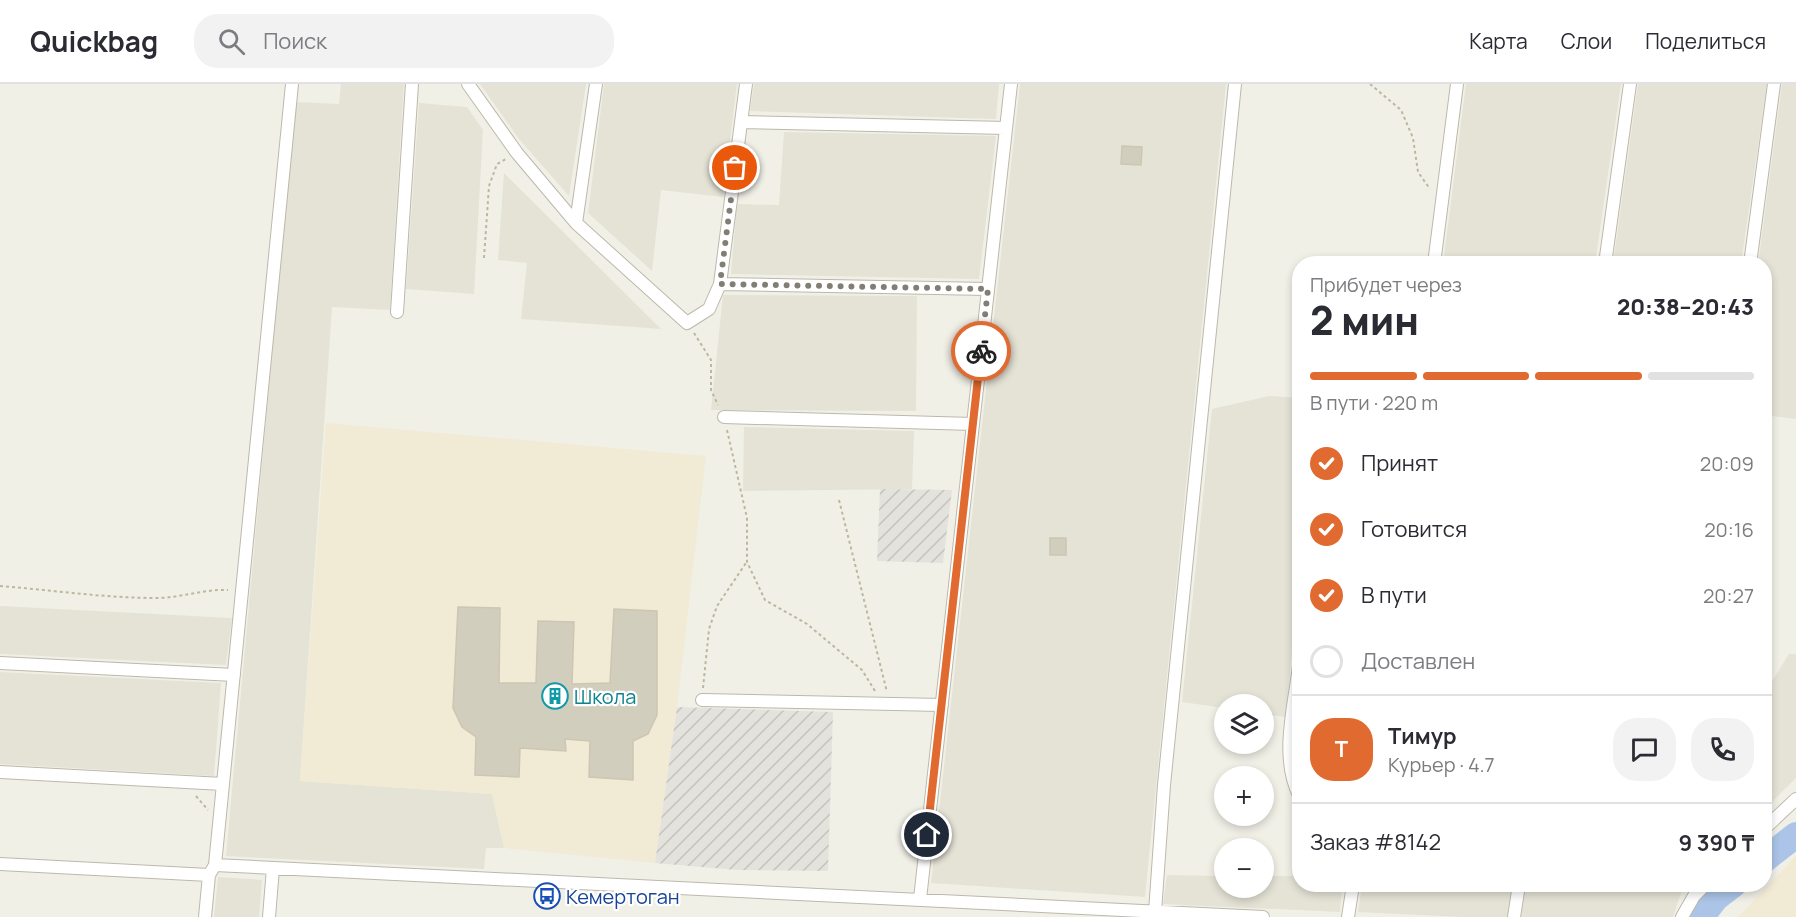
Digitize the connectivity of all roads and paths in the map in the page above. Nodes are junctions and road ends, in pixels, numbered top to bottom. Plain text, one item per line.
1 (292, 84) edge
2 (412, 84) edge
3 (468, 84) edge
4 (596, 84) edge
5 (746, 84) edge
6 (1011, 84) edge
7 (1235, 84) edge
8 (1370, 84) edge
9 (1456, 84) edge
10 (1630, 84) edge
11 (1774, 84) edge
12 (741, 122) junction
13 (1006, 128) junction
14 (517, 153) junction
15 (1442, 195) junction
16 (576, 223) junction
17 (1435, 256) edge
18 (1606, 256) edge
19 (1751, 256) edge
20 (484, 258) dead end
21 (720, 284) junction
22 (988, 289) junction
23 (397, 312) dead end
24 (687, 322) junction
25 (724, 417) junction
26 (973, 424) junction
27 (839, 500) dead end
28 (747, 562) junction
29 (0, 586) edge
30 (243, 591) junction
31 (0, 663) edge
32 (234, 675) junction
33 (702, 700) joint
34 (886, 704) junction
35 (942, 705) junction
36 (1292, 732) edge
37 (0, 772) edge
38 (1292, 778) edge
39 (184, 782) junction
40 (223, 784) junction
41 (1796, 799) edge
42 (1772, 822) edge
43 (219, 823) junction
44 (0, 864) edge
45 (273, 868) junction
46 (212, 870) junction
47 (1352, 892) edge
48 (1518, 892) edge
49 (1698, 892) edge
50 (920, 899) junction
51 (1155, 912) junction
52 (205, 917) edge
53 (269, 917) edge
54 (1263, 917) edge
55 (1348, 917) edge
56 (1514, 917) edge
57 (1682, 917) edge

1 - 30 street
2 - 23 street
3 - 14 street
4 - 16 street
5 - 12 street
6 - 13 street
7 - 51 street
8 - 15 path
9 - 15 street
10 - 18 street
11 - 19 street
12 - 13 street
12 - 21 street
13 - 22 street
14 - 16 street
14 - 20 path
15 - 17 street
16 - 24 street
21 - 22 street
21 - 24 street
22 - 26 street
24 - 25 path
25 - 26 street
25 - 28 path
26 - 35 street
27 - 34 path
28 - 33 path
28 - 34 path
29 - 30 path
30 - 32 street
31 - 32 street
32 - 40 street
33 - 34 street
34 - 35 street
35 - 50 street
36 - 38 street
37 - 39 street
39 - 40 street
39 - 43 path
40 - 43 street
41 - 42 street
43 - 46 street
44 - 46 street
45 - 46 street
45 - 50 street
45 - 53 street
46 - 52 street
47 - 55 street
48 - 56 street
49 - 57 street
50 - 51 street
51 - 54 street

